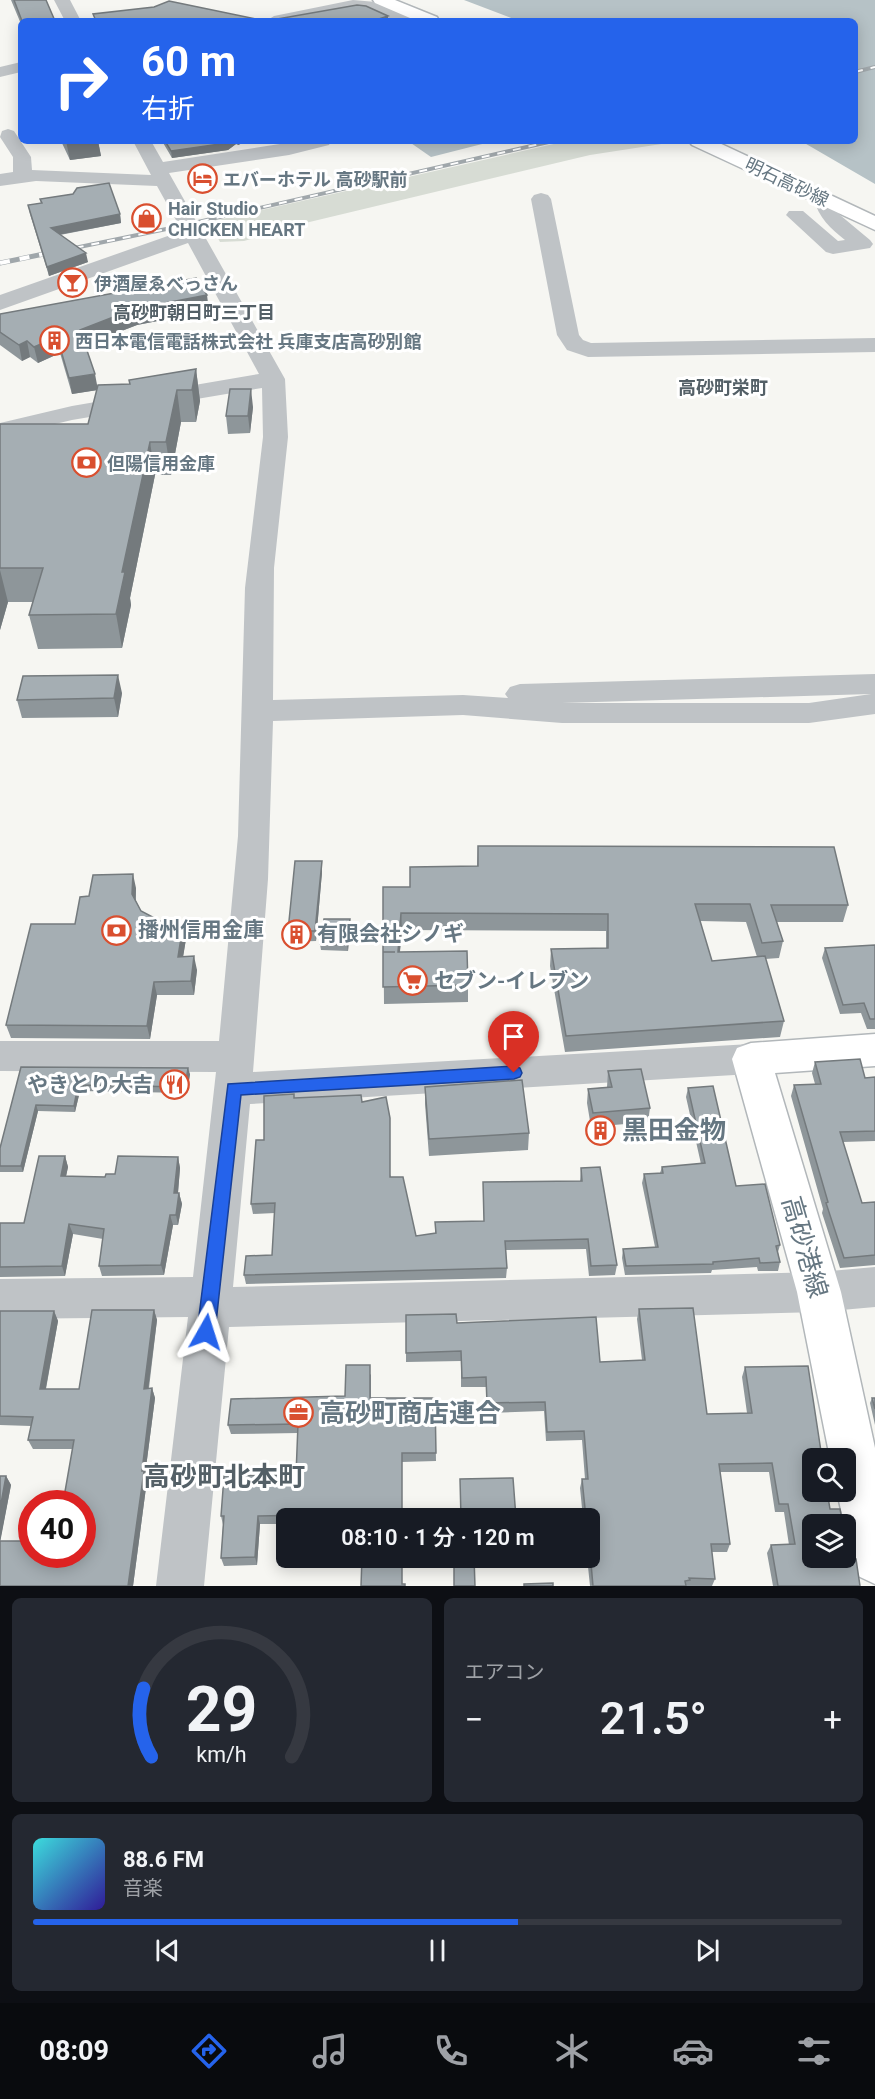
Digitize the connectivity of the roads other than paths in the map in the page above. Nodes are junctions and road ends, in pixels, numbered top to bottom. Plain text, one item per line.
1 (62, 0) edge
2 (381, 0) edge
3 (71, 18) edge
4 (289, 18) edge
5 (402, 18) edge
6 (424, 18) edge
7 (18, 68) edge
8 (0, 72) edge
9 (10, 135) edge
10 (144, 144) edge
11 (310, 144) edge
12 (705, 144) edge
13 (161, 175) junction
14 (23, 177) junction
15 (0, 180) edge
16 (542, 199) dead end
17 (824, 199) junction
18 (796, 215) dead end
19 (875, 224) edge
20 (194, 234) junction
21 (869, 249) edge
22 (0, 302) edge
23 (875, 345) edge
24 (273, 379) junction
25 (0, 430) edge
26 (875, 684) edge
27 (875, 703) edge
28 (463, 705) junction
29 (258, 711) junction
30 (875, 1050) edge
31 (0, 1056) edge
32 (751, 1059) junction
33 (235, 1073) junction
34 (875, 1287) edge
35 (819, 1292) junction
36 (0, 1299) edge
37 (209, 1303) junction
38 (875, 1559) edge
39 (180, 1586) edge

1 - 3 street
2 - 6 main road
4 - 5 street
7 - 8 street
9 - 14 street
10 - 13 street
11 - 13 street
12 - 17 main road, 明石高砂線
13 - 14 street
13 - 20 street
14 - 15 street
16 - 23 street
17 - 19 main road, 明石高砂線
17 - 21 street
18 - 21 street
20 - 22 street
20 - 24 street
24 - 25 street
24 - 29 street
26 - 28 street
27 - 28 street
28 - 29 street
29 - 33 street
30 - 32 main road
31 - 33 street
32 - 33 street
32 - 35 main road, 高砂港線
33 - 37 street
34 - 35 street
35 - 37 street
35 - 38 main road, 高砂港線
36 - 37 street
37 - 39 street

